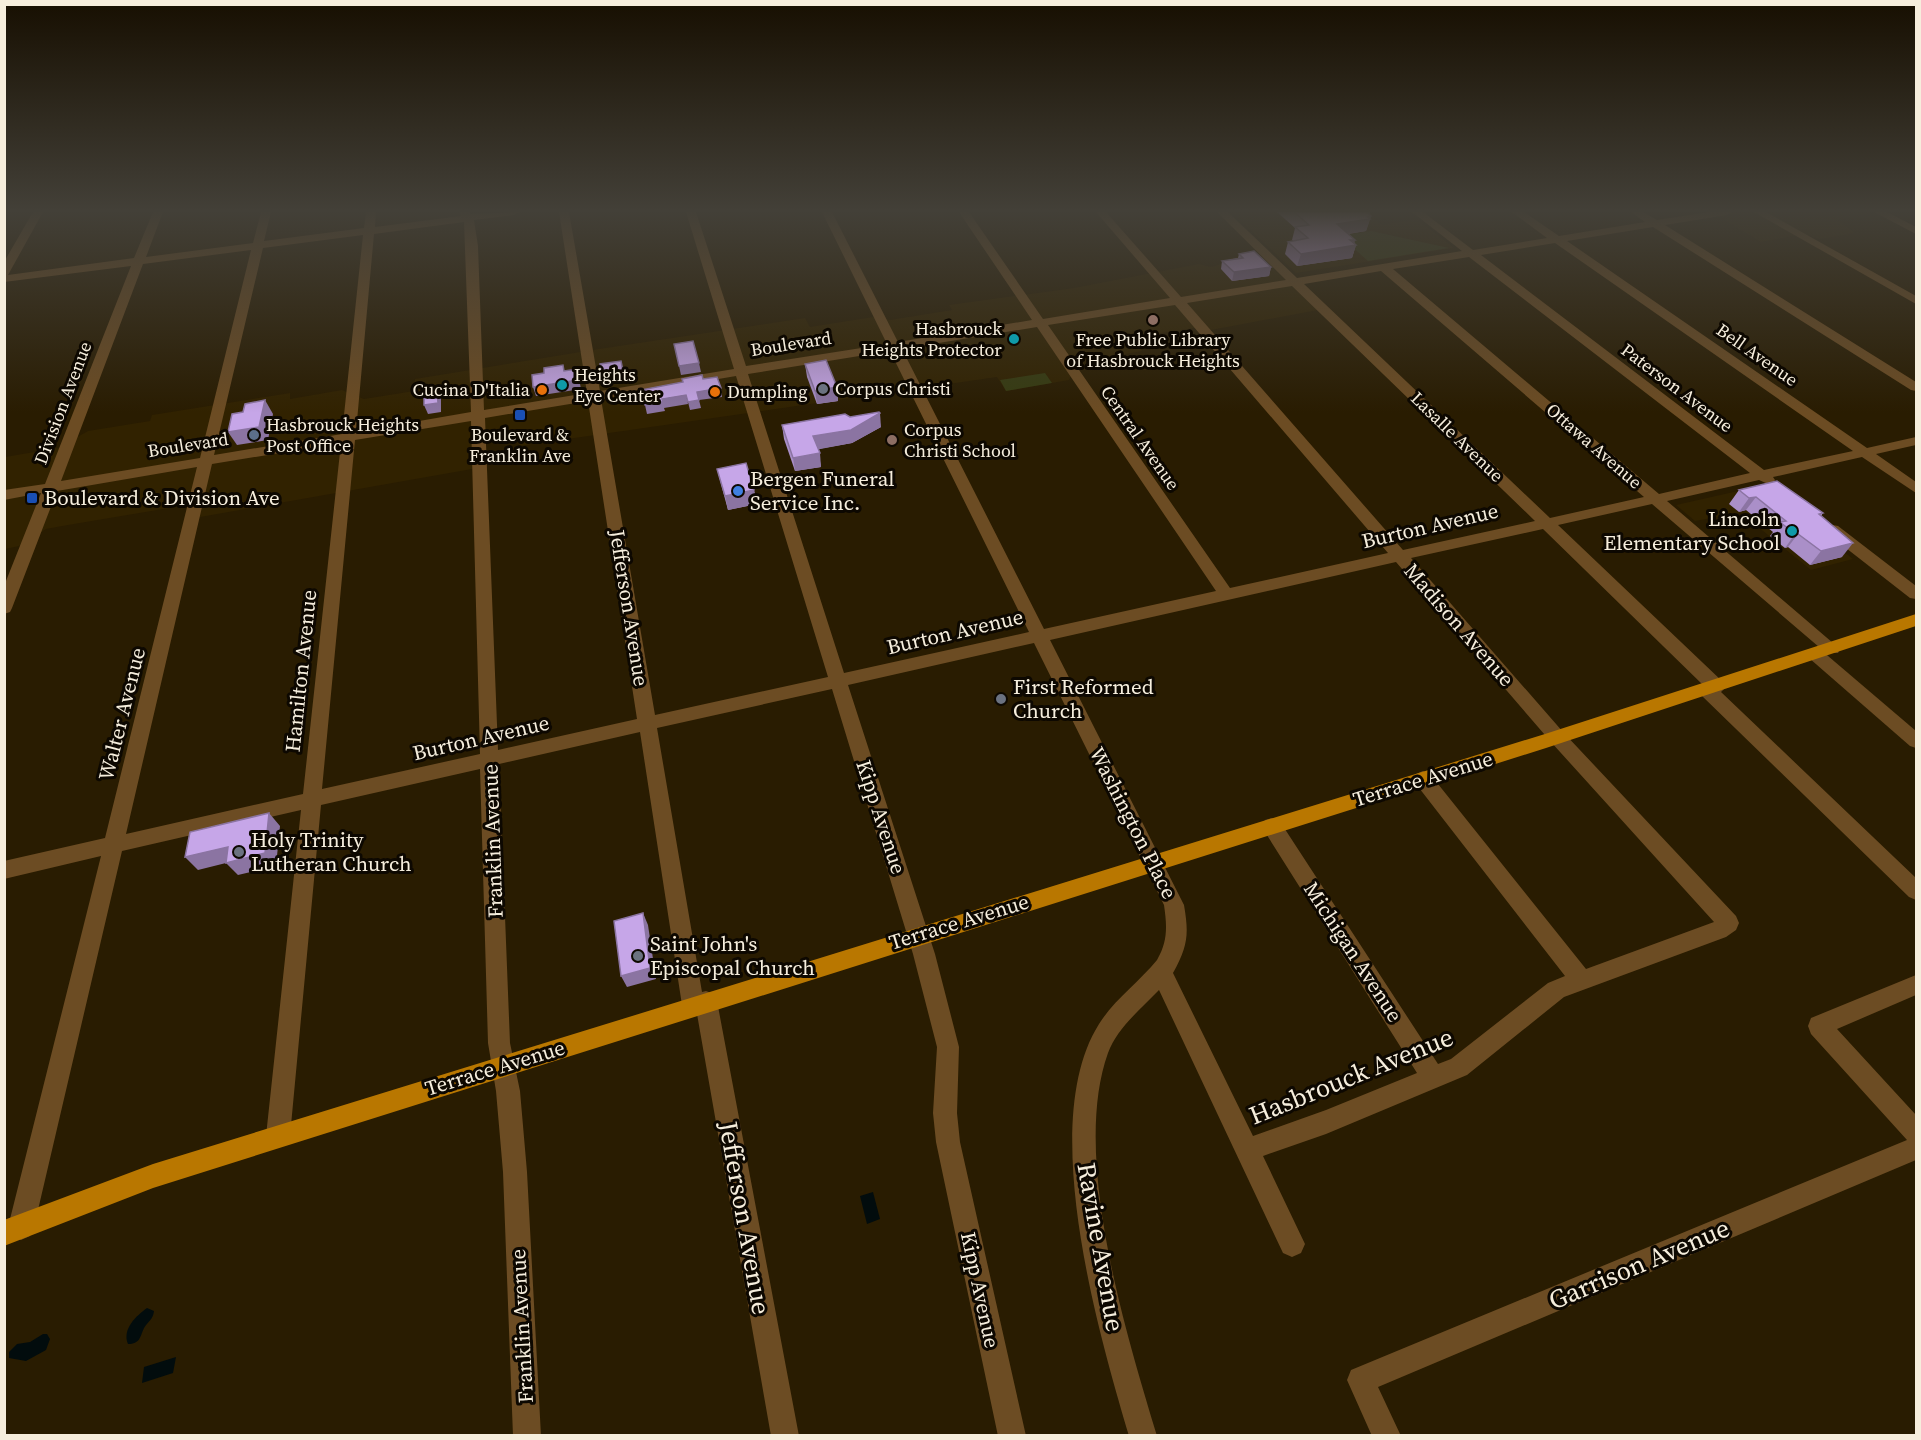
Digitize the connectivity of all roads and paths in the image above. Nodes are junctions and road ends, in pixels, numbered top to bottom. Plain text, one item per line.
1 (132, 279) edge
2 (250, 279) edge
3 (364, 279) edge
4 (473, 279) edge
5 (575, 279) edge
6 (713, 279) edge
7 (861, 279) edge
8 (1010, 279) edge
9 (1159, 279) edge
10 (1306, 279) edge
11 (1397, 279) edge
12 (1505, 279) edge
13 (1614, 279) edge
14 (1744, 279) edge
15 (1879, 279) edge
16 (1295, 281) junction
17 (1917, 287) edge
18 (1898, 290) junction
19 (1178, 301) junction
20 (1917, 301) edge
21 (1040, 323) junction
22 (895, 347) junction
23 (742, 371) junction
24 (1917, 387) edge
25 (594, 396) junction
26 (477, 416) junction
27 (347, 438) junction
28 (1917, 441) edge
29 (1865, 452) junction
30 (206, 462) junction
31 (1761, 475) junction
32 (52, 487) junction
33 (1917, 488) edge
34 (1780, 489) edge
35 (4, 495) edge
36 (1655, 499) junction
37 (1546, 523) junction
38 (1824, 524) edge
39 (1400, 556) junction
40 (1917, 594) edge
41 (1227, 595) junction
42 (4, 608) edge
43 (1917, 621) edge
44 (1039, 636) junction
45 (1832, 649) junction
46 (1815, 654) junction
47 (840, 688) junction
48 (1712, 688) junction
49 (647, 722) junction
50 (1557, 737) junction
51 (1917, 741) edge
52 (490, 758) junction
53 (1423, 779) junction
54 (310, 800) junction
55 (1272, 826) junction
56 (113, 845) junction
57 (1152, 862) junction
58 (4, 870) edge
59 (1917, 891) edge
60 (1729, 923) joint
61 (918, 935) junction
62 (1162, 972) junction
63 (1581, 980) junction
64 (1917, 986) edge
65 (700, 1003) junction
66 (503, 1065) junction
67 (1434, 1078) junction
68 (1917, 1132) edge
69 (278, 1136) junction
70 (1917, 1148) edge
71 (1247, 1150) junction
72 (13, 1230) edge
73 (1292, 1244) dead end
74 (528, 1436) edge
75 (785, 1436) edge
76 (1012, 1436) edge
77 (1143, 1436) edge
78 (1388, 1436) edge

1 - 32 street, Division Avenue
2 - 30 street, Walter Avenue
3 - 27 street, Hamilton Avenue
4 - 26 street, Franklin Avenue
5 - 25 street, Jefferson Avenue
6 - 23 street, Kipp Avenue
7 - 22 street, Washington Place
8 - 21 street, Central Avenue
9 - 19 street, Madison Avenue
10 - 16 street, Boulevard
11 - 36 street, Ottawa Avenue
12 - 31 street, Paterson Avenue
13 - 29 street, Bell Avenue
14 - 24 street
15 - 18 street
16 - 19 street, Boulevard
16 - 37 street, Lasalle Avenue
17 - 18 street
18 - 20 street
19 - 21 street, Boulevard
19 - 39 street, Madison Avenue
21 - 22 street, Boulevard
21 - 41 street, Central Avenue
22 - 23 street, Boulevard
22 - 44 street, Washington Place
23 - 25 street, Boulevard
23 - 47 street, Kipp Avenue
25 - 26 street, Boulevard
25 - 49 street, Jefferson Avenue
26 - 27 street, Boulevard
26 - 52 street, Franklin Avenue
27 - 30 street, Boulevard
27 - 54 street, Hamilton Avenue
28 - 29 street, Burton Avenue
29 - 31 street, Burton Avenue
29 - 33 street, Bell Avenue
30 - 32 street, Boulevard
30 - 56 street, Walter Avenue
31 - 34 street, Paterson Avenue
31 - 36 street, Burton Avenue
32 - 35 street, Boulevard
32 - 42 street, Division Avenue
36 - 37 street, Burton Avenue
36 - 45 street, Ottawa Avenue
37 - 39 street, Burton Avenue
37 - 48 street, Lasalle Avenue
38 - 40 street
39 - 41 street, Burton Avenue
39 - 50 street, Madison Avenue
41 - 44 street, Burton Avenue
43 - 45 main road, Terrace Avenue
44 - 47 street, Burton Avenue
44 - 57 street, Washington Place
45 - 46 main road, Terrace Avenue
46 - 48 main road, Terrace Avenue
46 - 51 street
47 - 49 street, Burton Avenue
47 - 61 street, Kipp Avenue
48 - 50 main road, Terrace Avenue
48 - 59 street, Lasalle Avenue
49 - 52 street, Burton Avenue
49 - 65 street, Jefferson Avenue
50 - 53 main road, Terrace Avenue
50 - 60 street, Madison Avenue
52 - 54 street, Burton Avenue
52 - 66 street, Franklin Avenue
53 - 55 main road, Terrace Avenue
53 - 63 street
54 - 56 street, Burton Avenue
54 - 69 street, Hamilton Avenue
55 - 57 main road, Terrace Avenue
55 - 67 street, Michigan Avenue
56 - 58 street, Burton Avenue
56 - 72 street, Walter Avenue
57 - 61 main road, Terrace Avenue
57 - 62 street, Washington Place
60 - 63 street, Hasbrouck Avenue
61 - 65 main road, Terrace Avenue
61 - 76 street, Kipp Avenue
62 - 71 street
62 - 77 street, Ravine Avenue
63 - 67 street, Hasbrouck Avenue
64 - 68 street
65 - 66 main road, Terrace Avenue
65 - 75 street, Jefferson Avenue
66 - 69 main road, Terrace Avenue
66 - 74 street, Franklin Avenue
67 - 71 street, Hasbrouck Avenue
69 - 72 main road, Terrace Avenue
70 - 78 street, Garrison Avenue
71 - 73 street

